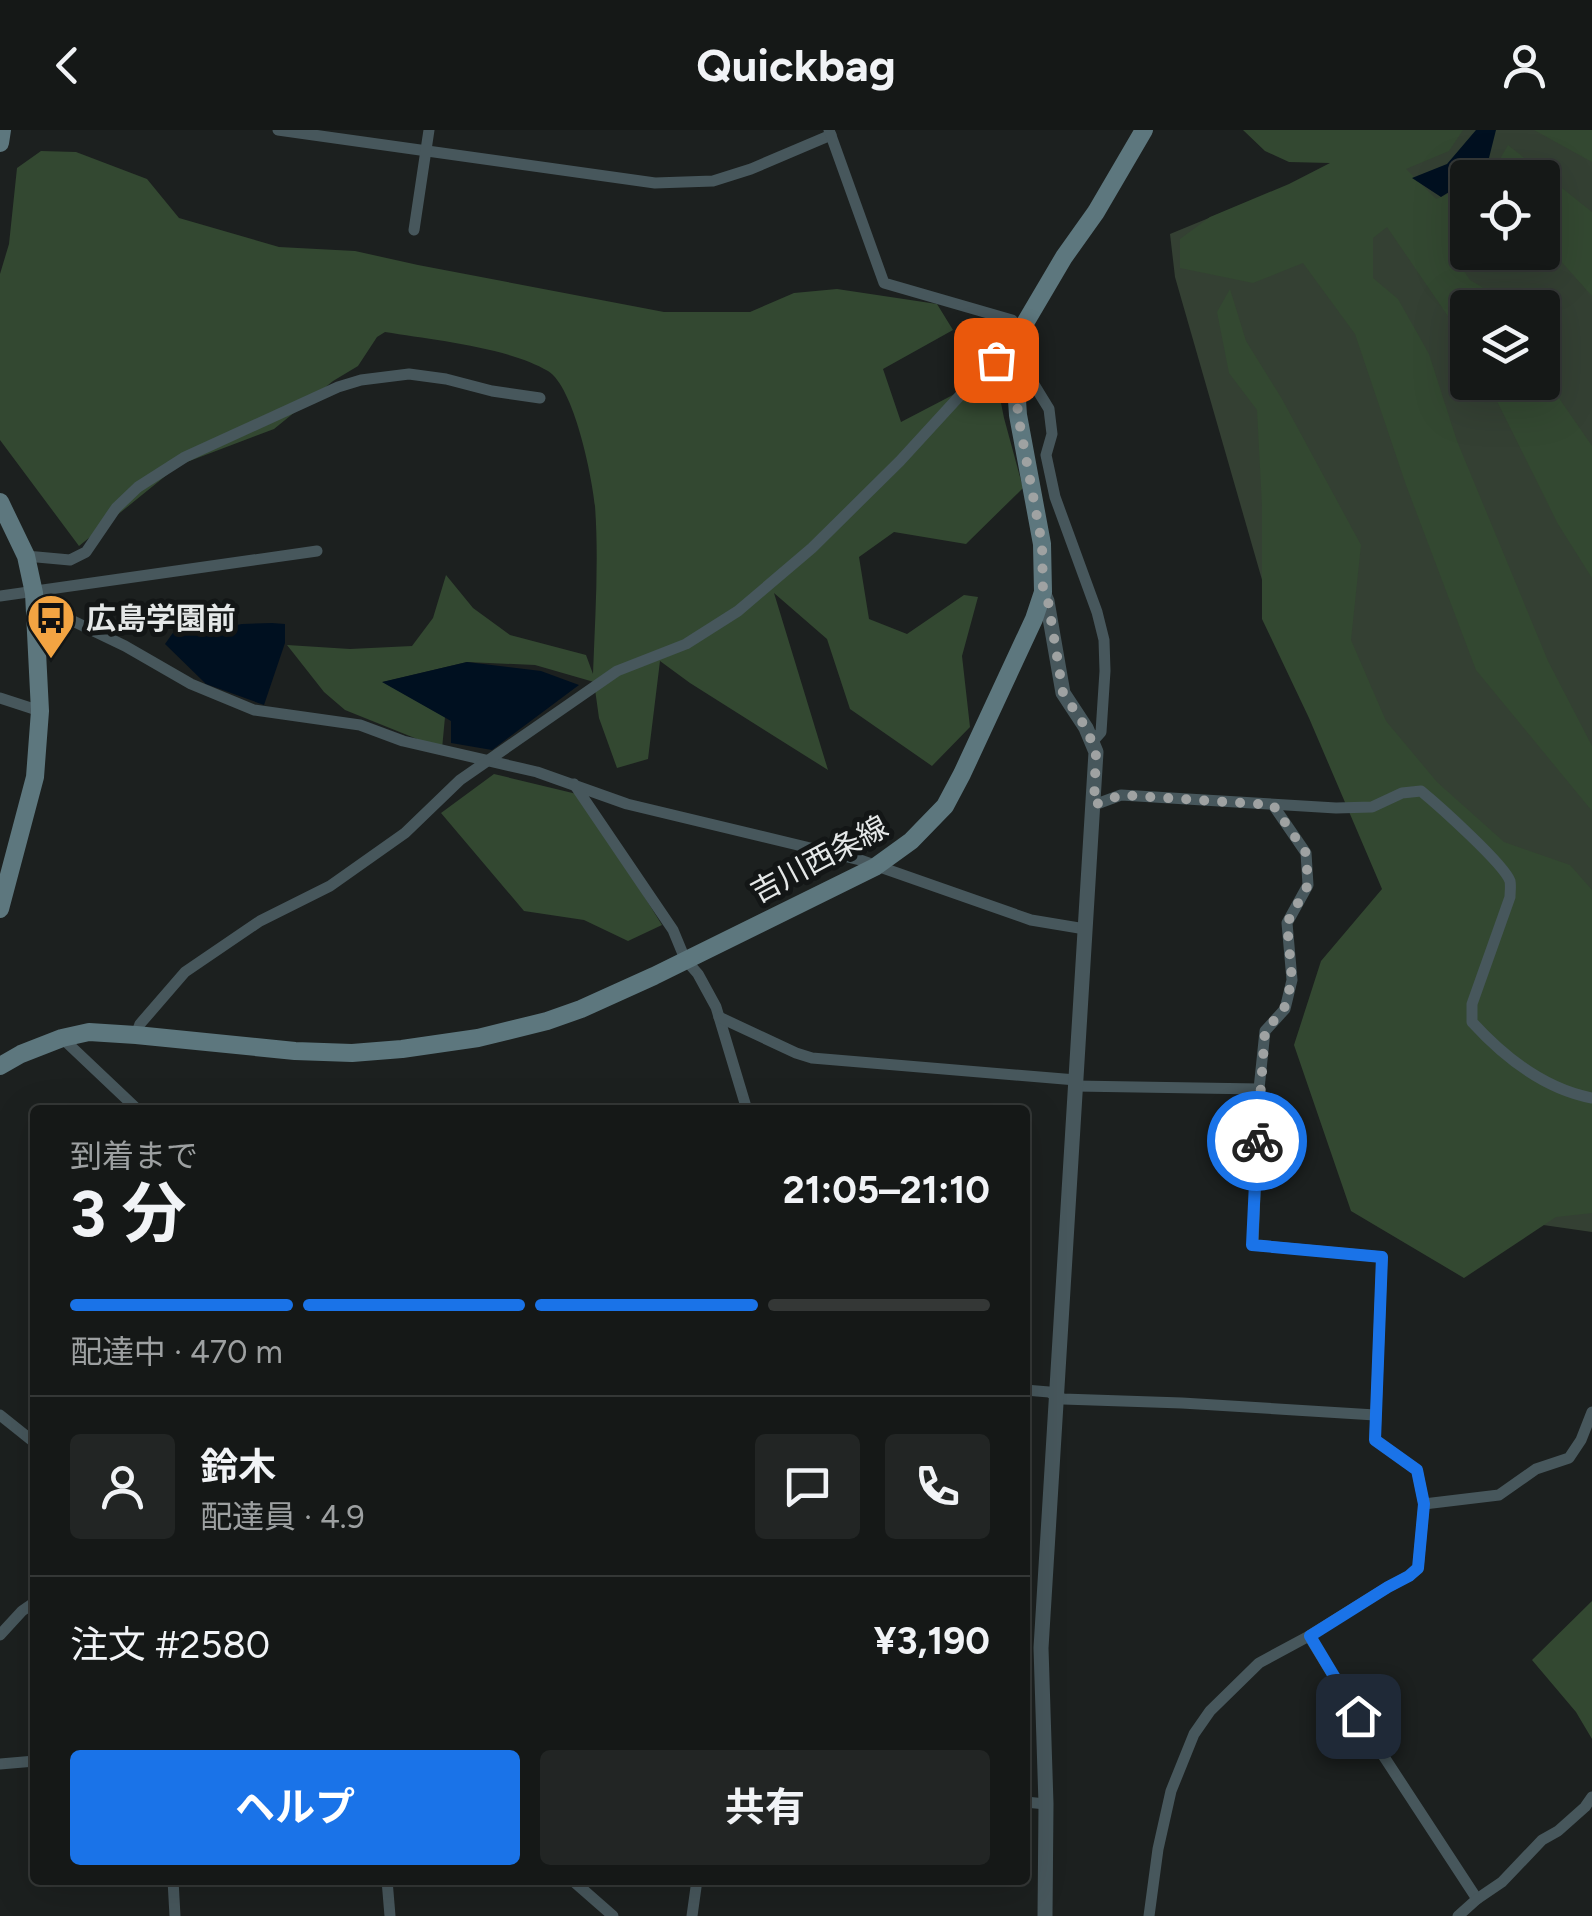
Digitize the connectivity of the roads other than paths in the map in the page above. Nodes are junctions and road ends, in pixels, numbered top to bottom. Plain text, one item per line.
1 (2, 130) edge
2 (278, 130) edge
3 (429, 130) edge
4 (1144, 130) edge
5 (830, 132) edge
6 (0, 143) edge
7 (426, 152) junction
8 (414, 230) dead end
9 (1021, 330) junction
10 (1014, 356) junction
11 (540, 398) dead end
12 (0, 502) edge
13 (317, 551) dead end
14 (26, 556) junction
15 (1043, 592) junction
16 (34, 593) junction
17 (0, 596) edge
18 (0, 698) edge
19 (40, 711) junction
20 (1093, 741) junction
21 (491, 760) junction
22 (574, 784) junction
23 (1094, 805) junction
24 (1273, 805) junction
25 (875, 867) junction
26 (0, 909) edge
27 (1085, 929) junction
28 (685, 959) junction
29 (719, 1016) junction
30 (136, 1034) junction
31 (62, 1038) junction
32 (0, 1066) edge
33 (1076, 1083) junction
34 (1259, 1090) junction
35 (1592, 1098) edge
36 (133, 1105) edge
37 (746, 1105) edge
38 (1030, 1390) edge
39 (1056, 1396) junction
40 (1592, 1412) edge
41 (0, 1415) edge
42 (1375, 1415) junction
43 (30, 1438) edge
44 (1424, 1504) junction
45 (30, 1605) edge
46 (0, 1635) edge
47 (1310, 1636) junction
48 (30, 1761) edge
49 (0, 1764) edge
50 (1592, 1798) edge
51 (1030, 1802) edge
52 (1046, 1804) junction
53 (172, 1885) edge
54 (387, 1885) edge
55 (578, 1885) edge
56 (696, 1885) edge
57 (1477, 1898) junction
58 (175, 1916) edge
59 (390, 1916) edge
60 (613, 1916) edge
61 (692, 1916) edge
62 (1044, 1916) edge
63 (1149, 1916) edge
64 (1458, 1916) edge

1 - 6 main road
2 - 7 street
3 - 7 street
4 - 9 main road, 吉川西条線
5 - 7 street
5 - 9 street
7 - 8 street
9 - 10 main road, 吉川西条線
10 - 15 main road, 吉川西条線
10 - 20 street
10 - 21 street
11 - 14 street
12 - 14 main road
13 - 16 street
14 - 16 main road
15 - 20 street
15 - 25 main road, 吉川西条線
16 - 17 street
16 - 19 main road
16 - 21 street
18 - 19 street
19 - 26 main road
20 - 23 street
21 - 22 street
21 - 30 street
22 - 25 street
22 - 28 street
23 - 24 street
23 - 27 street
24 - 34 street
24 - 35 street
25 - 27 street
25 - 28 main road, 吉川西条線
27 - 33 street
28 - 29 street
28 - 30 main road, 吉川西条線
29 - 33 street
29 - 37 street
30 - 31 main road, 吉川西条線
31 - 32 main road, 吉川西条線
31 - 36 street
33 - 34 street
33 - 39 street
34 - 42 street
38 - 39 street
39 - 42 street
39 - 52 street
40 - 44 street
41 - 43 street
42 - 44 street
44 - 47 street
45 - 46 street
47 - 57 street
47 - 63 street
48 - 49 street
50 - 57 street
51 - 52 street
52 - 62 street
53 - 58 street
54 - 59 street
55 - 60 street
56 - 61 street
57 - 64 street

